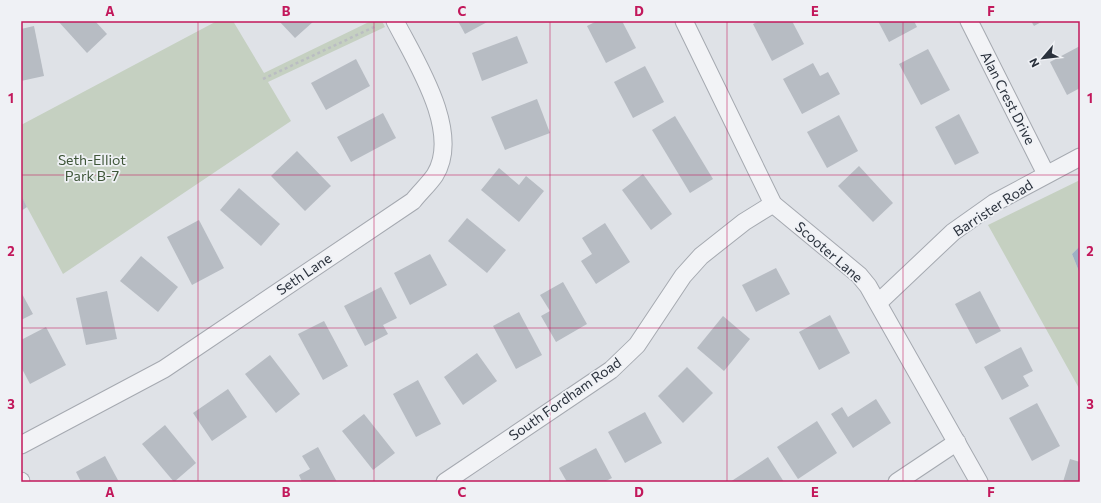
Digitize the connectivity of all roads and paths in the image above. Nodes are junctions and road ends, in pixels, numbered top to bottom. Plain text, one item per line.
1 (395, 21) edge
2 (684, 21) edge
3 (969, 21) edge
4 (378, 24) dead end
5 (263, 79) dead end
6 (1080, 157) edge
7 (1046, 174) junction
8 (773, 204) junction
9 (879, 302) junction
10 (957, 442) junction
11 (21, 445) edge
12 (445, 482) edge
13 (897, 482) edge
14 (979, 482) edge

1 - 11 street, Seth Lane
2 - 8 street, Scooter Lane
3 - 7 street, Alan Crest Drive
4 - 5 path
6 - 7 street, Barrister Road
7 - 9 street, Barrister Road
8 - 9 street, Scooter Lane
8 - 12 street, South Fordham Road
9 - 10 street, Scooter Lane
10 - 13 street
10 - 14 street, Scooter Lane

